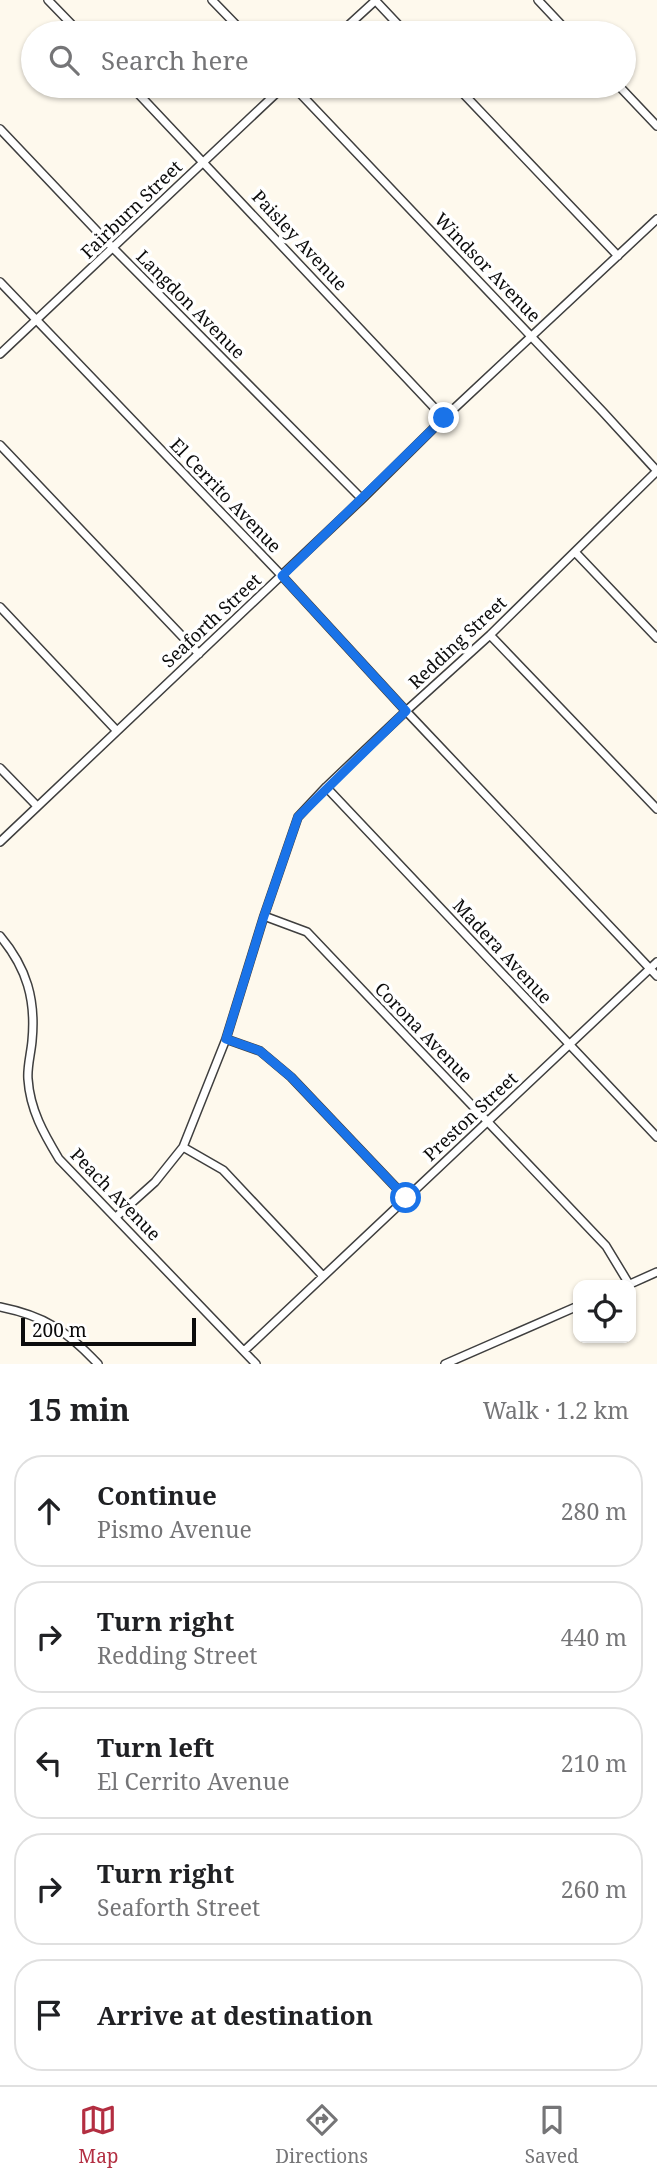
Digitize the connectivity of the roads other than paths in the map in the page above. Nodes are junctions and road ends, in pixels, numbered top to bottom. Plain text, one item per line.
1 (48, 0) edge
2 (212, 0) edge
3 (376, 0) edge
4 (538, 0) edge
5 (68, 21) edge
6 (232, 21) edge
7 (353, 21) edge
8 (395, 21) edge
9 (558, 21) edge
10 (143, 98) edge
11 (271, 98) edge
12 (304, 98) edge
13 (467, 98) edge
14 (630, 98) edge
15 (657, 126) edge
16 (0, 129) edge
17 (204, 161) junction
18 (657, 219) edge
19 (113, 248) junction
20 (618, 256) junction
21 (0, 282) edge
22 (36, 319) junction
23 (531, 336) junction
24 (0, 354) edge
25 (444, 418) junction
26 (0, 445) edge
27 (657, 471) edge
28 (362, 499) junction
29 (575, 552) junction
30 (282, 576) junction
31 (0, 607) edge
32 (490, 635) junction
33 (657, 638) edge
34 (199, 654) junction
35 (406, 711) junction
36 (117, 731) junction
37 (0, 768) edge
38 (326, 787) junction
39 (37, 806) junction
40 (657, 809) edge
41 (0, 842) edge
42 (264, 916) junction
43 (0, 936) edge
44 (657, 962) edge
45 (650, 969) junction
46 (657, 976) edge
47 (226, 1039) junction
48 (569, 1044) junction
49 (488, 1122) junction
50 (657, 1137) edge
51 (183, 1147) junction
52 (406, 1198) junction
53 (116, 1217) junction
54 (657, 1272) edge
55 (322, 1276) junction
56 (625, 1280) edge
57 (636, 1281) edge
58 (0, 1307) edge
59 (573, 1309) edge
60 (244, 1351) junction
61 (98, 1364) edge
62 (256, 1364) edge
63 (445, 1364) edge

1 - 5 street
2 - 6 street
3 - 7 street
3 - 8 street
4 - 9 street
10 - 17 street, Paisley Avenue
11 - 17 street, Fairburn Street
12 - 23 street, Windsor Avenue
13 - 20 street
14 - 15 street
16 - 19 street, Langdon Avenue
17 - 19 street, Fairburn Street
17 - 25 street, Paisley Avenue
18 - 20 street, Seaforth Street
19 - 22 street, Fairburn Street
19 - 28 street, Langdon Avenue
20 - 23 street, Seaforth Street
21 - 22 street, El Cerrito Avenue
22 - 24 street, Fairburn Street
22 - 30 street, El Cerrito Avenue
23 - 25 street, Seaforth Street
23 - 27 street, Windsor Avenue
25 - 28 street, Seaforth Street
26 - 34 street
27 - 29 street, Redding Street
28 - 30 street, Seaforth Street
29 - 32 street, Redding Street
29 - 33 street
30 - 34 street, Seaforth Street
30 - 35 street, El Cerrito Avenue
31 - 36 street
32 - 35 street, Redding Street
32 - 40 street
34 - 36 street, Seaforth Street
35 - 38 street, Redding Street
35 - 45 street, El Cerrito Avenue
36 - 39 street, Seaforth Street
37 - 39 street
38 - 42 street, Redding Street
38 - 48 street, Madera Avenue
39 - 41 street, Seaforth Street
42 - 47 street, Redding Street
42 - 49 street, Corona Avenue
43 - 53 street, Peach Avenue
44 - 45 street, Preston Street
45 - 46 street, El Cerrito Avenue
45 - 48 street, Preston Street
47 - 51 street, Redding Street
47 - 52 street
48 - 49 street, Preston Street
48 - 50 street, Madera Avenue
49 - 52 street, Preston Street
49 - 56 street, Corona Avenue
51 - 53 street, Redding Street
51 - 55 street
52 - 55 street, Preston Street
53 - 60 street, Peach Avenue
54 - 57 street
55 - 60 street, Preston Street
58 - 61 street
59 - 63 street
60 - 62 street, Peach Avenue

